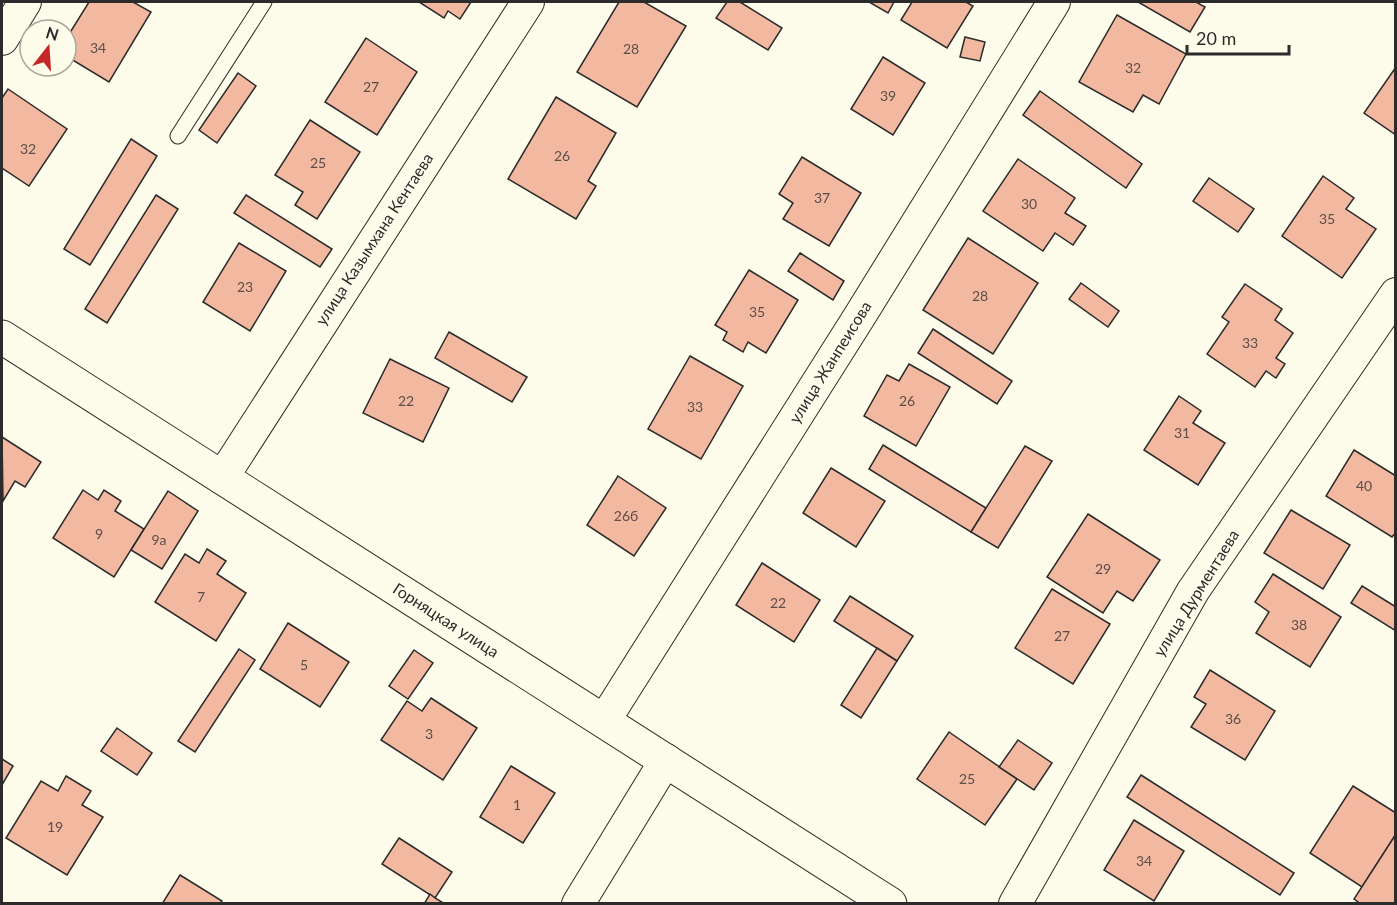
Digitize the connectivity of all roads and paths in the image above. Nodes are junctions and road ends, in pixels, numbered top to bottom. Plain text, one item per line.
1 (25, 2) edge
2 (264, 2) edge
3 (528, 2) edge
4 (1054, 2) edge
5 (2, 39) edge
6 (178, 136) dead end
7 (1395, 294) edge
8 (2, 337) edge
9 (222, 478) junction
10 (604, 721) junction
11 (666, 760) junction
12 (578, 903) edge
13 (890, 903) edge
14 (1015, 903) edge

1 - 5 street
2 - 6 lane
3 - 9 street, улица Казымхана Кентаева
4 - 10 street, улица Жанпеисова
7 - 14 street, улица Дурментаева
8 - 9 street, Горняцкая улица
9 - 10 street, Горняцкая улица
10 - 11 street, Горняцкая улица
11 - 12 street
11 - 13 street, Горняцкая улица

